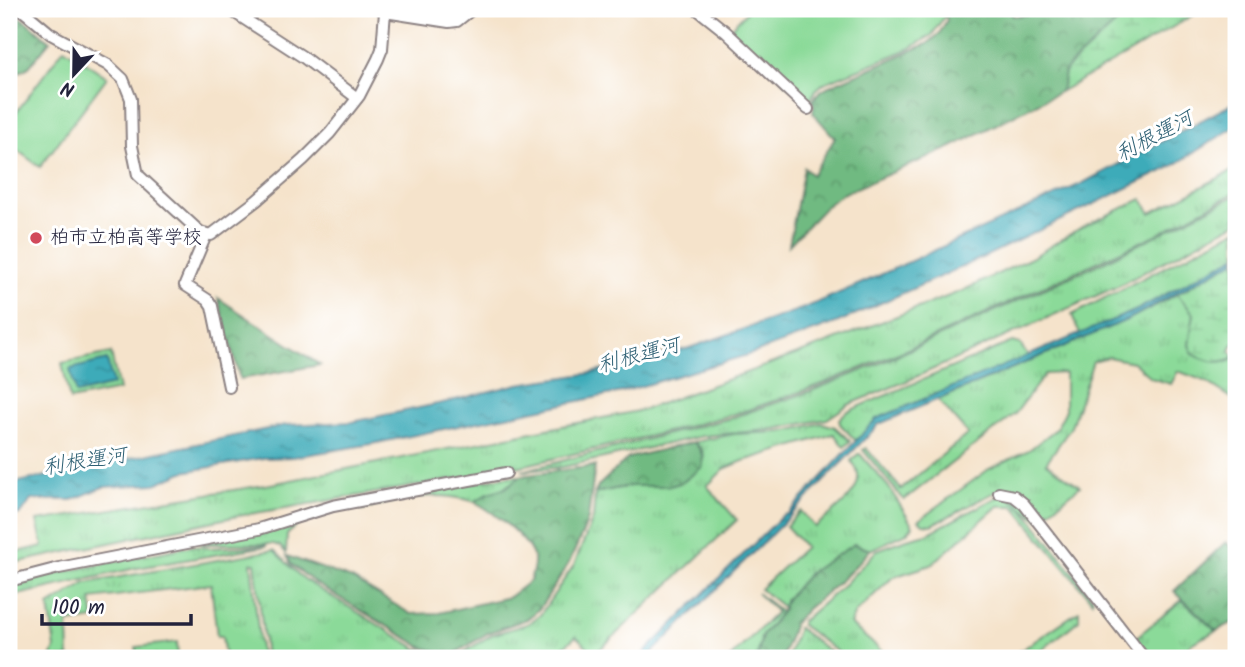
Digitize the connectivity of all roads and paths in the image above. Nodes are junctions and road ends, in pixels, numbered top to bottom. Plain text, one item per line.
1 (21, 9) edge
2 (229, 9) edge
3 (472, 9) edge
4 (698, 9) edge
5 (383, 10) edge
6 (357, 98) junction
7 (808, 109) dead end
8 (206, 235) junction
9 (229, 387) dead end
10 (506, 474) dead end
11 (999, 493) dead end
12 (9, 581) edge
13 (1144, 658) edge

1 - 8 street
2 - 6 street
3 - 5 street
4 - 7 street
5 - 6 street
6 - 8 street
8 - 9 street
10 - 12 street
11 - 13 street

